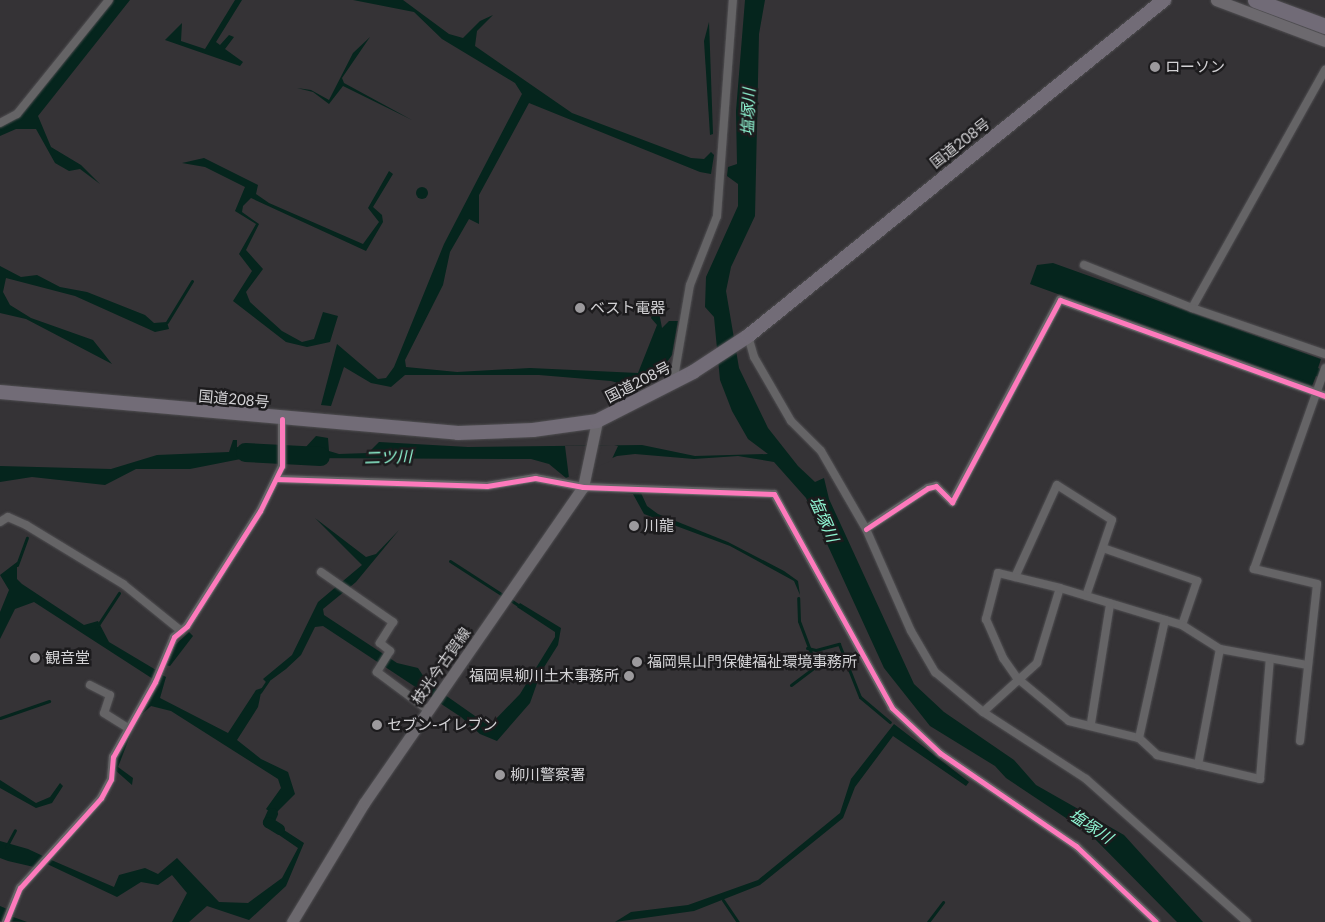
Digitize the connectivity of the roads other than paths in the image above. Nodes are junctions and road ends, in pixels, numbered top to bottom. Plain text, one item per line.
1 (109, 0) edge
2 (733, 0) edge
3 (1164, 0) edge
4 (1216, 0) edge
5 (1255, 0) edge
6 (1325, 26) edge
7 (1325, 41) edge
8 (1325, 70) edge
9 (0, 123) edge
10 (1084, 265) dead end
11 (1192, 308) junction
12 (748, 336) junction
13 (1325, 354) edge
14 (1325, 368) edge
15 (673, 384) junction
16 (0, 392) edge
17 (1317, 393) junction
18 (1325, 396) edge
19 (282, 419) junction
20 (597, 421) junction
21 (277, 479) junction
22 (584, 483) junction
23 (0, 522) edge
24 (866, 529) junction
25 (1103, 548) junction
26 (321, 572) dead end
27 (1015, 578) junction
28 (1060, 588) junction
29 (1086, 596) junction
30 (1110, 604) junction
31 (1165, 620) junction
32 (1182, 626) junction
33 (181, 631) junction
34 (1220, 649) junction
35 (1270, 658) junction
36 (1307, 665) junction
37 (1017, 678) junction
38 (90, 684) dead end
39 (431, 707) junction
40 (983, 712) junction
41 (1091, 723) junction
42 (128, 728) junction
43 (1139, 738) junction
44 (1300, 741) dead end
45 (1198, 764) junction
46 (7, 918) edge
47 (292, 922) edge
48 (1156, 922) edge
49 (1247, 922) edge

1 - 9 street
2 - 15 street
3 - 12 highway, 国道208号
4 - 7 main road
5 - 6 highway
8 - 11 street
10 - 11 street
11 - 13 street
12 - 15 highway, 国道208号
12 - 24 street
14 - 17 street
15 - 20 highway, 国道208号
16 - 19 highway, 国道208号
17 - 18 street
17 - 24 street
17 - 36 street
19 - 20 highway, 国道208号
19 - 21 street
20 - 22 main road, 枝光今古賀線
21 - 22 street
21 - 33 street
22 - 39 main road, 枝光今古賀線
22 - 48 street
23 - 33 street
24 - 40 street
25 - 27 street
25 - 29 street
25 - 32 street
26 - 39 street
27 - 28 street
27 - 37 street
28 - 29 street
28 - 37 street
29 - 30 street
30 - 31 street
30 - 41 street
31 - 32 street
31 - 43 street
32 - 34 street
33 - 42 street
34 - 35 street
34 - 45 street
35 - 36 street
35 - 45 street
36 - 44 street
37 - 40 street
37 - 41 street
38 - 42 street
39 - 47 main road, 枝光今古賀線
40 - 49 street
41 - 43 street
42 - 46 street
43 - 45 street

